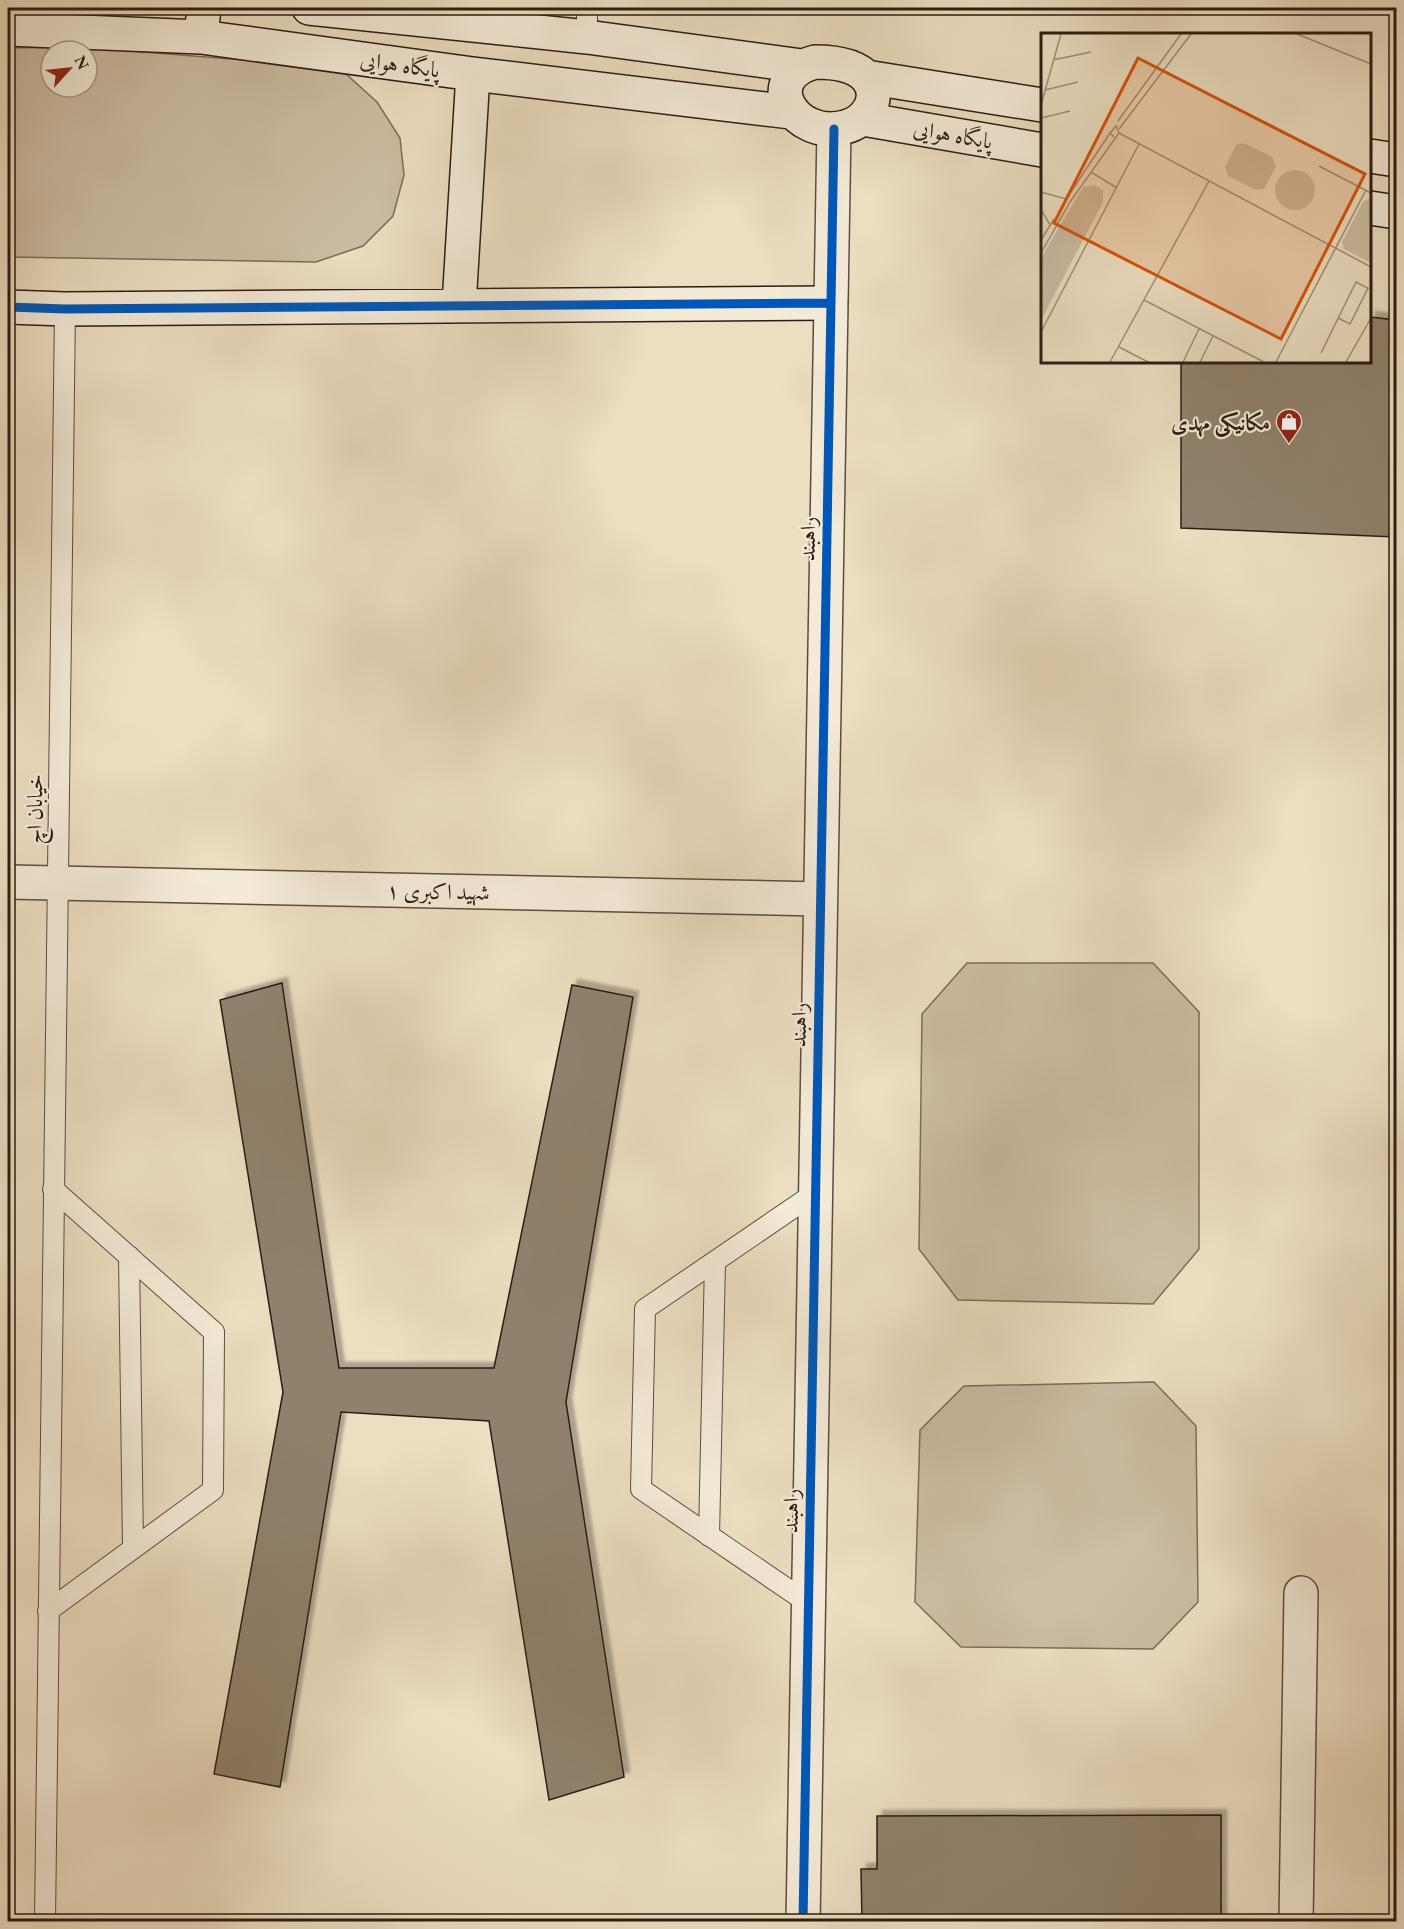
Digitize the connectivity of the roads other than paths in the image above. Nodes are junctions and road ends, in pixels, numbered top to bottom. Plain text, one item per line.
1 (309, 8) edge
2 (202, 22) edge
3 (587, 22) edge
4 (8, 29) edge
5 (802, 66) junction
6 (473, 74) junction
7 (866, 77) junction
8 (1041, 105) edge
9 (791, 112) junction
10 (848, 124) junction
11 (1041, 150) edge
12 (1371, 156) edge
13 (1396, 160) edge
14 (1371, 208) edge
15 (1396, 212) edge
16 (830, 303) junction
17 (459, 305) junction
18 (8, 307) edge
19 (64, 309) junction
20 (8, 882) edge
21 (57, 883) junction
22 (820, 899) junction
23 (53, 1188) junction
24 (815, 1193) junction
25 (129, 1256) junction
26 (715, 1262) junction
27 (709, 1536) junction
28 (133, 1548) junction
29 (1302, 1593) dead end
30 (808, 1603) junction
31 (48, 1611) junction
32 (45, 1922) edge
33 (803, 1922) edge
34 (1296, 1922) edge

1 - 3 street, پایگاه هوایی
2 - 4 street, پایگاه هوایی
2 - 6 street, پایگاه هوایی
3 - 5 street, پایگاه هوایی
5 - 7 street
5 - 9 street
6 - 9 street, پایگاه هوایی
6 - 17 street
7 - 8 street, پایگاه هوایی
7 - 10 street
9 - 10 street
10 - 11 street, پایگاه هوایی
10 - 16 street, راهبند
12 - 13 street
14 - 15 street
16 - 17 street
16 - 22 street, راهبند
17 - 19 street
18 - 19 street
19 - 21 lane, خیابان اچ
20 - 21 street, شهید اکبری ۱
21 - 22 street, شهید اکبری ۱
21 - 23 lane, خیابان اچ
22 - 24 street, راهبند
23 - 25 lane
23 - 31 lane, خیابان اچ
24 - 26 lane
24 - 30 street, راهبند
25 - 28 lane
25 - 28 lane
26 - 27 lane
26 - 27 lane
27 - 30 lane
28 - 31 lane
29 - 34 street
30 - 33 street, راهبند
31 - 32 lane, خیابان اچ

